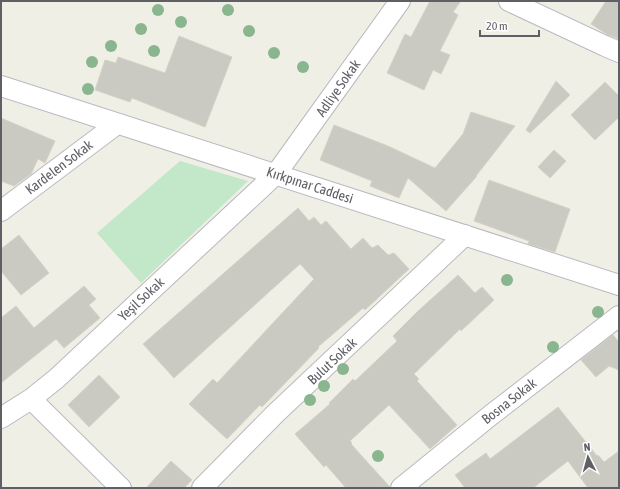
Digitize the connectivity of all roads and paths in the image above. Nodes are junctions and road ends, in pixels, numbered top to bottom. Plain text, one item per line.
1 (400, 1) edge
2 (509, 1) edge
3 (619, 52) edge
4 (1, 86) edge
5 (117, 124) junction
6 (276, 174) junction
7 (1, 211) edge
8 (465, 235) junction
9 (619, 285) edge
10 (619, 316) edge
11 (32, 399) junction
12 (1, 418) edge
13 (121, 488) edge
14 (202, 488) edge
15 (401, 488) edge

1 - 6 street, Adliye Sokak
2 - 3 street
4 - 5 street, Kırkpınar Caddesi
5 - 6 street, Kırkpınar Caddesi
5 - 7 street, Kardelen Sokak
6 - 8 street, Kırkpınar Caddesi
6 - 11 street, Yeşil Sokak
8 - 9 street, Kırkpınar Caddesi
8 - 14 street, Bulut Sokak
10 - 15 street, Bosna Sokak
11 - 12 street, Yeşil Sokak
11 - 13 street

